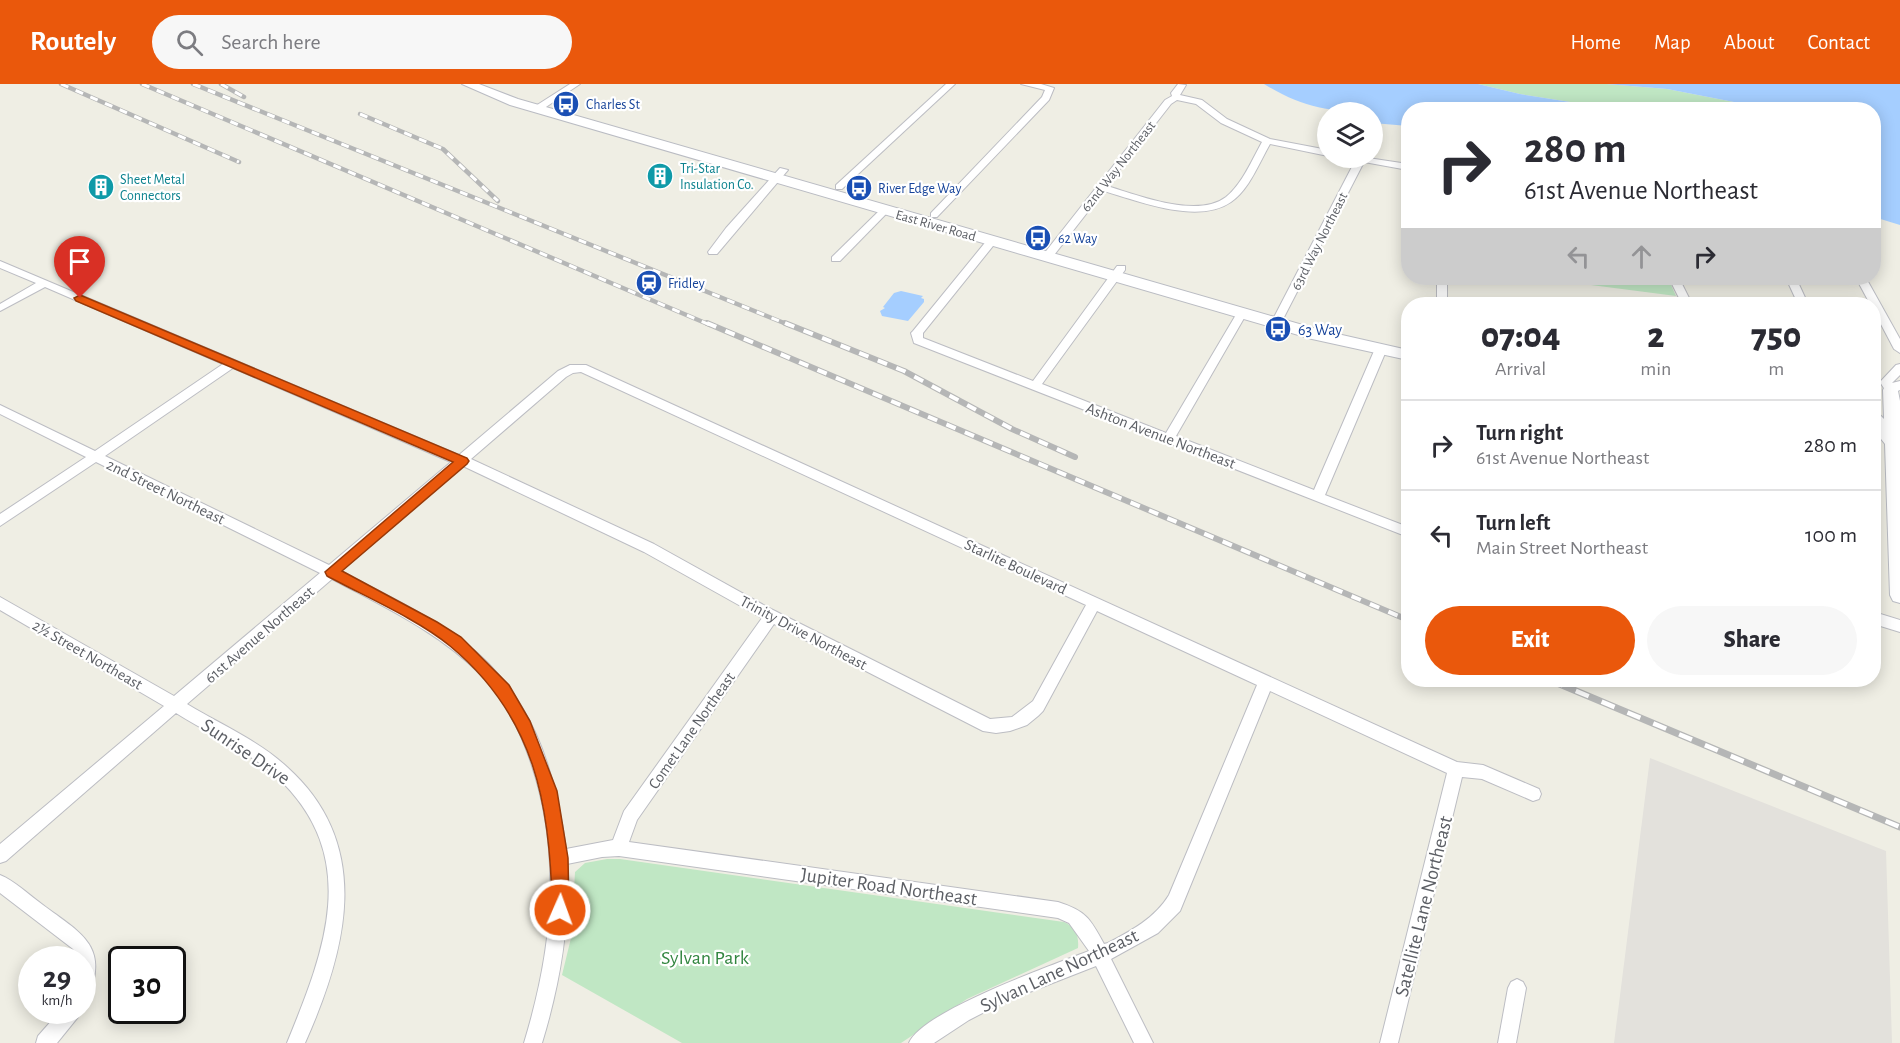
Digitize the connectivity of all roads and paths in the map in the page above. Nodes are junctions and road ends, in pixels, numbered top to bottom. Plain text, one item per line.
1 (468, 84) edge
2 (489, 84) edge
3 (576, 84) edge
4 (951, 84) edge
5 (1025, 84) edge
6 (1182, 85) edge
7 (1176, 97) junction
8 (542, 106) junction
9 (1267, 141) junction
10 (1317, 151) edge
11 (1383, 163) edge
12 (1401, 166) edge
13 (1351, 168) edge
14 (779, 175) junction
15 (839, 187) junction
16 (1101, 187) junction
17 (885, 210) junction
18 (934, 215) junction
19 (992, 241) junction
20 (713, 252) dead end
21 (1050, 252) junction
22 (836, 259) dead end
23 (0, 264) edge
24 (1118, 272) junction
25 (45, 284) junction
26 (0, 309) edge
27 (1242, 313) junction
28 (1881, 315) edge
29 (1279, 318) junction
30 (1401, 344) edge
31 (1900, 350) edge
32 (1380, 351) junction
33 (1401, 354) edge
34 (233, 363) junction
35 (575, 368) joint
36 (1900, 368) edge
37 (1035, 386) junction
38 (1890, 394) edge
39 (0, 409) edge
40 (1881, 427) edge
41 (1169, 438) junction
42 (1893, 442) junction
43 (95, 456) junction
44 (463, 461) junction
45 (1898, 494) edge
46 (1318, 497) junction
47 (0, 521) edge
48 (1401, 529) edge
49 (332, 572) junction
50 (1900, 595) edge
51 (1095, 602) junction
52 (0, 603) edge
53 (772, 615) junction
54 (1881, 620) edge
55 (1900, 626) edge
56 (1266, 682) junction
57 (176, 705) junction
58 (1456, 769) junction
59 (1533, 794) dead end
60 (619, 848) junction
61 (0, 855) edge
62 (560, 858) junction
63 (0, 883) edge
64 (81, 946) edge
65 (1100, 954) junction
66 (1517, 988) dead end
67 (61, 1024) edge
68 (45, 1043) edge
69 (296, 1043) edge
70 (533, 1043) edge
71 (918, 1043) edge
72 (1144, 1043) edge
73 (1389, 1043) edge
74 (1507, 1043) edge

1 - 8 main road, East River Road
2 - 8 main road, East River Road
3 - 8 street
4 - 15 street
5 - 18 street
6 - 7 street, 62nd Way Northeast
7 - 9 street
7 - 16 street, 62nd Way Northeast
8 - 14 main road, East River Road
9 - 10 street
9 - 16 street
11 - 12 street
13 - 29 street, 63rd Way Northeast
14 - 15 main road, East River Road
14 - 17 main road, East River Road
14 - 20 street
15 - 18 main road, East River Road
16 - 21 street, 62nd Way Northeast
17 - 19 main road, East River Road
17 - 22 street
18 - 21 main road, East River Road
19 - 21 main road, East River Road
19 - 37 street, Ashton Avenue Northeast
21 - 24 main road, East River Road
23 - 25 street, Trinity Drive Northeast
24 - 27 main road, East River Road
24 - 29 main road, East River Road
24 - 37 street
25 - 26 street
25 - 34 street, Trinity Drive Northeast
27 - 29 main road, East River Road
27 - 41 street
28 - 31 street
29 - 30 main road, East River Road
29 - 32 main road, East River Road
32 - 33 main road, East River Road
32 - 46 street
34 - 43 street
34 - 44 street, Trinity Drive Northeast
35 - 44 street, 61st Avenue Northeast
35 - 51 street, Starlite Boulevard
36 - 38 street
37 - 41 street, Ashton Avenue Northeast
38 - 42 main road
39 - 43 street, 2nd Street Northeast
40 - 42 main road
41 - 46 street, Ashton Avenue Northeast
42 - 45 main road
43 - 47 street
43 - 49 street, 2nd Street Northeast
44 - 49 street, 61st Avenue Northeast
44 - 53 street, Trinity Drive Northeast
45 - 50 main road
46 - 48 street, Ashton Avenue Northeast
49 - 57 street, 61st Avenue Northeast
49 - 62 street, 2nd Street Northeast
51 - 53 street, Trinity Drive Northeast
51 - 56 street, Starlite Boulevard
52 - 57 street, 2½ Street Northeast
53 - 60 street, Comet Lane Northeast
54 - 55 street
56 - 58 street, Starlite Boulevard
56 - 65 street, Sylvan Lane Northeast
57 - 61 street, 61st Avenue Northeast
57 - 69 street, Sunrise Drive
58 - 59 street, Starlite Boulevard
58 - 73 street, Satellite Lane Northeast
60 - 62 street, Jupiter Road Northeast
60 - 65 street, Jupiter Road Northeast
62 - 70 street, 2nd Street Northeast
63 - 64 street
65 - 71 street, Sylvan Lane Northeast
65 - 72 street, Jupiter Road Northeast
66 - 74 street
67 - 68 street

